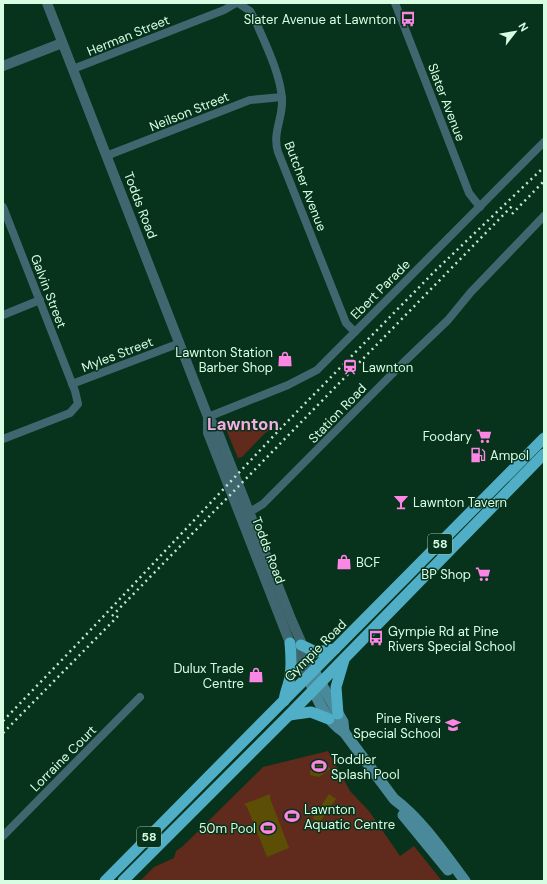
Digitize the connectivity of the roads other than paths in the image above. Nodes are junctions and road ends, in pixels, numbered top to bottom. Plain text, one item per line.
1 (47, 3) edge
2 (237, 3) edge
3 (395, 3) edge
4 (62, 42) junction
5 (3, 66) edge
6 (73, 69) junction
7 (282, 97) junction
8 (544, 142) edge
9 (106, 156) junction
10 (3, 207) edge
11 (480, 207) junction
12 (544, 216) edge
13 (40, 300) junction
14 (3, 315) edge
15 (355, 332) junction
16 (180, 343) junction
17 (72, 384) junction
18 (208, 417) junction
19 (544, 438) edge
20 (3, 439) edge
21 (544, 454) edge
22 (245, 515) junction
23 (296, 644) junction
24 (335, 649) junction
25 (345, 658) junction
26 (311, 674) junction
27 (317, 687) junction
28 (140, 697) dead end
29 (284, 701) junction
30 (289, 715) junction
31 (334, 717) junction
32 (394, 799) junction
33 (3, 836) edge
34 (105, 881) edge
35 (123, 881) edge
36 (458, 881) edge
37 (465, 881) edge

1 - 4 street, Todds Road
2 - 6 street, Herman Street
2 - 7 street, Butcher Avenue
3 - 11 street, Slater Avenue
4 - 5 street
4 - 6 street, Todds Road
6 - 9 street, Todds Road
7 - 9 street, Neilson Street
7 - 15 street, Butcher Avenue
8 - 11 street, Ebert Parade
9 - 16 street, Todds Road
10 - 13 street, Galvin Street
11 - 15 street, Ebert Parade
12 - 22 street, Station Road
13 - 14 street
13 - 17 street, Galvin Street
15 - 18 street, Ebert Parade
16 - 17 street, Myles Street
16 - 18 street, Todds Road
17 - 20 street, Myles Street
18 - 22 street, Todds Road
19 - 24 highway, Gympie Road / 58
21 - 25 highway, Gympie Road / 58
22 - 23 street, Todds Road
23 - 24 highway
23 - 26 street, Todds Road
23 - 29 highway
24 - 26 highway, Gympie Road / 58
25 - 27 highway, Gympie Road / 58
25 - 31 highway
26 - 27 main road, Todds Road
26 - 29 highway, Gympie Road / 58
27 - 30 highway, Gympie Road / 58
27 - 31 main road, Todds Road
28 - 33 street, Lorraine Court
29 - 34 highway, Gympie Road / 58
30 - 31 highway
30 - 35 highway, Gympie Road / 58
31 - 32 main road, Todds Road
32 - 36 main road
32 - 37 main road

